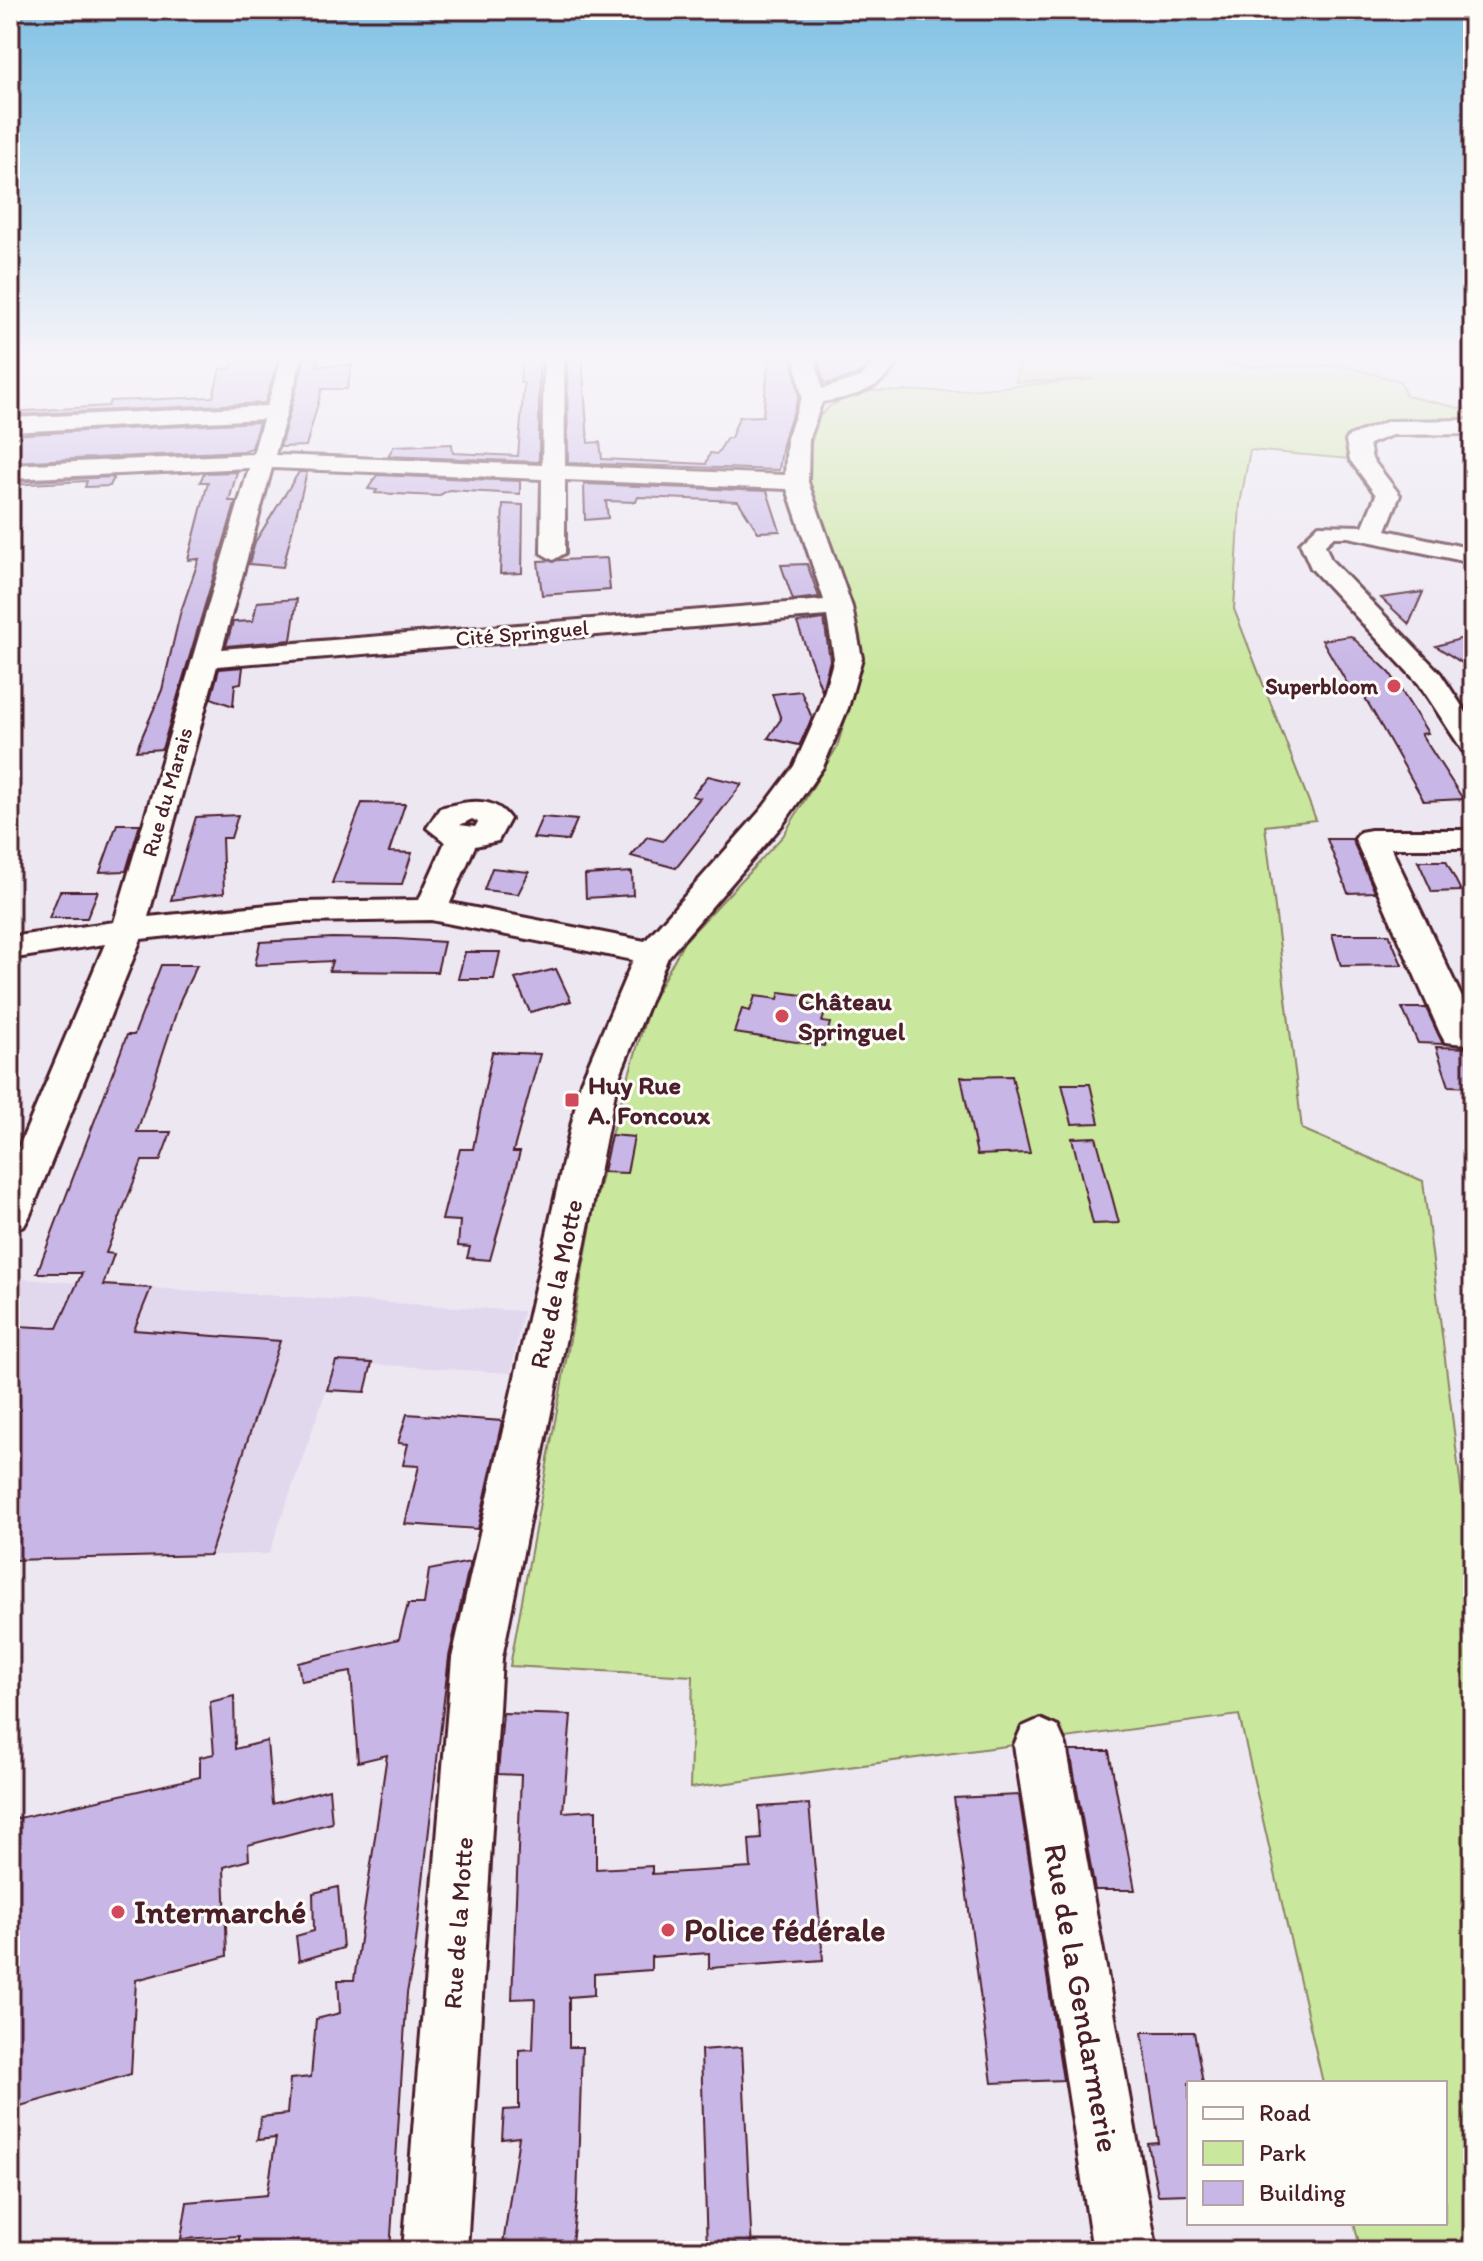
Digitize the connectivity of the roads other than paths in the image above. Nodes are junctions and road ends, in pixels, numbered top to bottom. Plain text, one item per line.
1 (225, 463) edge
2 (259, 463) edge
3 (296, 463) edge
4 (553, 463) edge
5 (797, 463) edge
6 (1363, 463) edge
7 (10, 472) edge
8 (553, 473) junction
9 (796, 482) junction
10 (1372, 534) junction
11 (553, 553) dead end
12 (1473, 556) edge
13 (839, 607) junction
14 (205, 659) junction
15 (1473, 745) edge
16 (462, 839) dead end
17 (1473, 839) edge
18 (431, 910) junction
19 (128, 930) junction
20 (10, 948) edge
21 (653, 953) junction
22 (1473, 1033) edge
23 (10, 1215) edge
24 (1040, 1745) dead end
25 (435, 2251) edge
26 (1125, 2251) edge

1 - 7 street
2 - 14 street, Rue du Marais
3 - 8 street
4 - 8 street
5 - 9 street, Rue de la Motte
6 - 10 street
8 - 9 street
8 - 11 street
9 - 13 street, Rue de la Motte
10 - 12 street
10 - 15 street
13 - 14 street, Cité Springuel
13 - 21 street, Rue de la Motte
14 - 19 street, Rue du Marais
16 - 18 street
17 - 22 street
18 - 19 street
18 - 21 street
19 - 20 street
19 - 23 street, Rue du Marais
21 - 25 street, Rue de la Motte
24 - 26 street, Rue de la Gendarmerie

